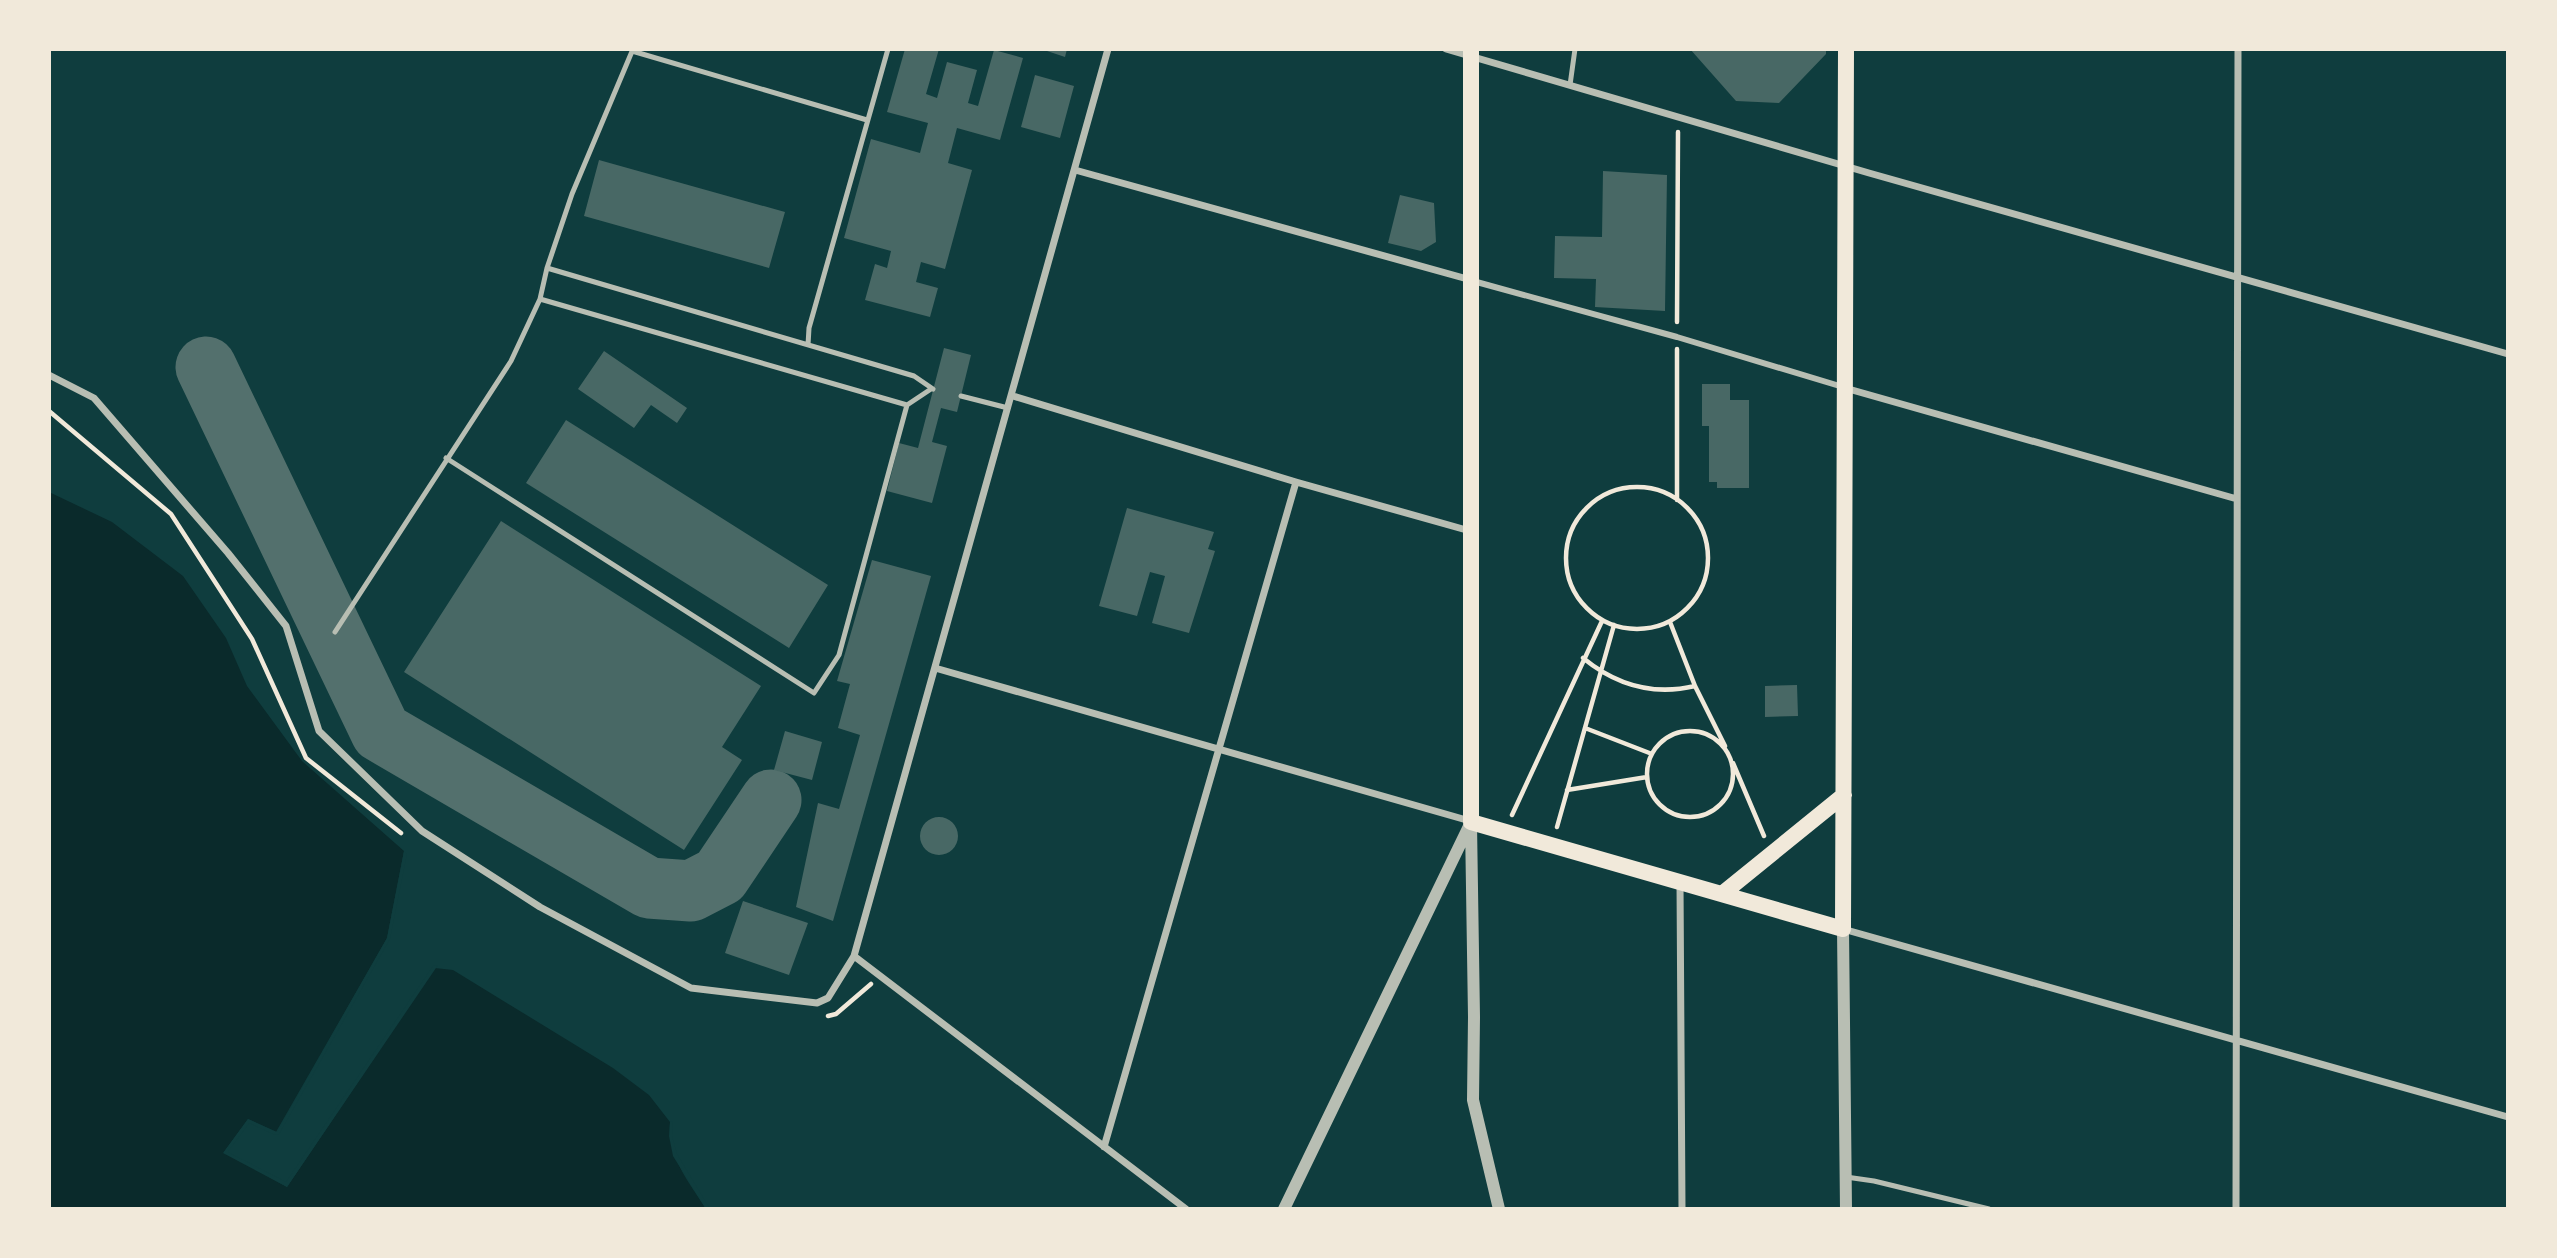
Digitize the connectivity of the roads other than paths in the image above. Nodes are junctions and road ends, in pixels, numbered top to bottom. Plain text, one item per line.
1 (888, 49) edge
2 (1108, 49) edge
3 (1446, 49) edge
4 (1575, 49) edge
5 (1846, 49) edge
6 (2238, 49) edge
7 (633, 50) edge
8 (1471, 52) edge
9 (1570, 85) junction
10 (867, 120) junction
11 (1846, 166) junction
12 (1075, 170) junction
13 (547, 268) junction
14 (2238, 277) junction
15 (1471, 280) junction
16 (540, 299) junction
17 (808, 345) junction
18 (2508, 354) edge
19 (49, 375) edge
20 (1845, 388) junction
21 (961, 396) dead end
22 (1013, 396) junction
23 (907, 405) junction
24 (1008, 408) junction
25 (446, 458) junction
26 (1296, 482) junction
27 (2237, 499) junction
28 (1471, 531) junction
29 (335, 632) dead end
30 (935, 668) junction
31 (1220, 751) junction
32 (1844, 795) junction
33 (1471, 822) junction
34 (1680, 882) junction
35 (1722, 894) junction
36 (1843, 929) junction
37 (854, 956) junction
38 (2236, 1040) junction
39 (2508, 1117) edge
40 (1104, 1147) junction
41 (1846, 1177) junction
42 (1682, 1208) edge
43 (1186, 1209) edge
44 (1284, 1209) edge
45 (1499, 1209) edge
46 (1846, 1209) edge
47 (1989, 1209) edge
48 (2236, 1209) edge

1 - 10 lane
2 - 12 street
3 - 8 street
4 - 9 lane
5 - 11 main road
6 - 14 street
7 - 10 lane
7 - 13 lane
8 - 9 street
8 - 15 main road
9 - 11 street
10 - 17 lane
11 - 14 street
11 - 20 main road
12 - 15 street
12 - 22 street
13 - 16 lane
13 - 17 lane
14 - 18 street
14 - 27 street
15 - 20 street
15 - 28 main road
16 - 23 lane
16 - 25 lane
17 - 23 lane
19 - 37 street
20 - 27 street
20 - 32 main road
21 - 24 lane
22 - 24 street
22 - 26 street
23 - 25 lane
24 - 30 street
25 - 29 lane
26 - 28 street
26 - 31 street
27 - 38 street
28 - 33 main road
30 - 31 street
30 - 37 street
31 - 33 street
31 - 40 street
32 - 35 main road
32 - 36 main road
33 - 34 main road
33 - 44 street
33 - 45 street
34 - 35 main road
34 - 42 street
35 - 36 main road
36 - 38 street
36 - 41 street
37 - 40 street
38 - 39 street
38 - 48 street
40 - 43 street
41 - 46 street
41 - 47 lane

